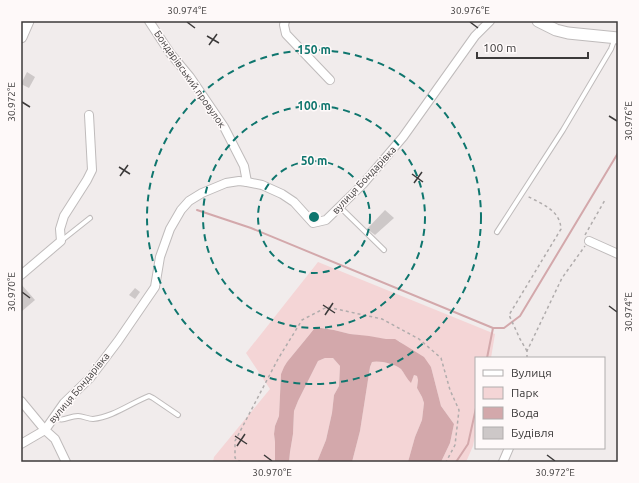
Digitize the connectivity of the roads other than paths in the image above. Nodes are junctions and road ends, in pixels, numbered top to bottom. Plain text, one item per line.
1 (28, 21) edge
2 (149, 21) edge
3 (285, 21) edge
4 (490, 21) edge
5 (538, 21) edge
6 (21, 37) edge
7 (616, 38) edge
8 (330, 80) dead end
9 (89, 115) dead end
10 (247, 182) junction
11 (340, 207) junction
12 (90, 218) dead end
13 (497, 232) dead end
14 (61, 241) junction
15 (589, 241) road end
16 (384, 250) dead end
17 (618, 254) edge
18 (21, 275) edge
19 (21, 401) edge
20 (178, 415) dead end
21 (53, 417) junction
22 (45, 430) junction
23 (21, 444) edge
24 (509, 449) edge
25 (66, 462) edge
26 (503, 462) edge

1 - 6 street
2 - 10 street, Бондарівський провулок
3 - 8 street
4 - 11 street, вулиця Бондарівка
5 - 7 street
7 - 13 lane
9 - 14 street
10 - 11 street, вулиця Бондарівка
10 - 21 street, вулиця Бондарівка
11 - 16 lane
12 - 14 lane
14 - 18 street
15 - 17 street
19 - 22 street
20 - 21 lane
21 - 22 street, вулиця Бондарівка
22 - 23 street, вулиця Бондарівка
22 - 25 street
24 - 26 street

